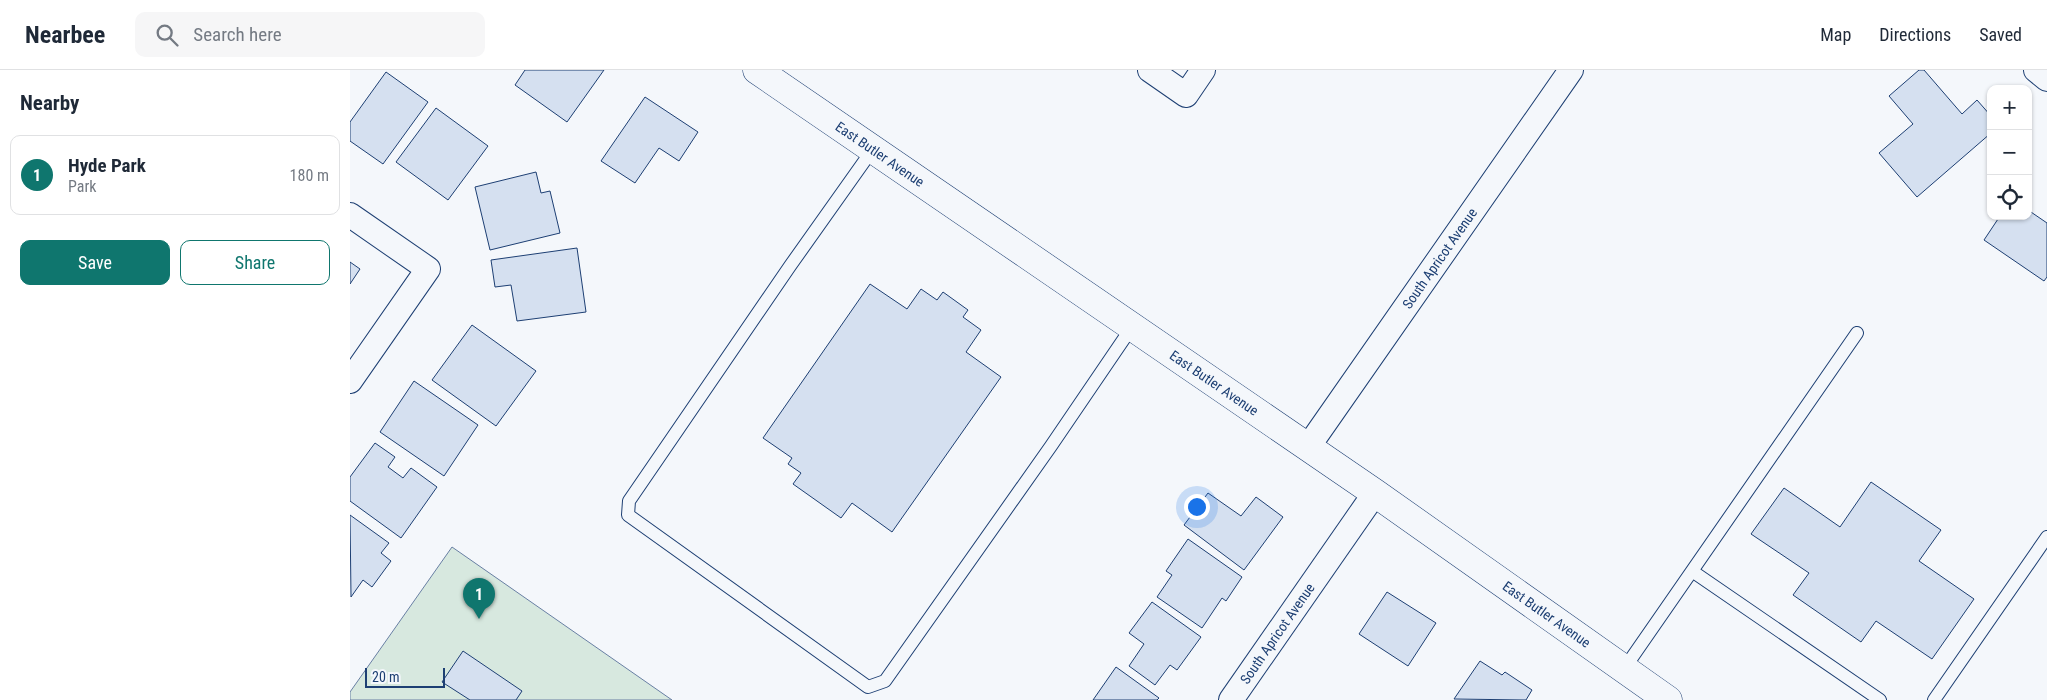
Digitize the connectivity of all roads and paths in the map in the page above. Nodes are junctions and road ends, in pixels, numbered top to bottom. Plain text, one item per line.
1 (757, 70) edge
2 (1150, 70) edge
3 (1203, 70) edge
4 (1571, 70) edge
5 (2036, 70) edge
6 (2047, 79) edge
7 (873, 150) junction
8 (350, 215) edge
9 (1132, 327) junction
10 (1857, 333) dead end
11 (350, 381) edge
12 (1308, 447) junction
13 (1375, 493) junction
14 (2047, 537) edge
15 (1692, 571) junction
16 (1624, 669) junction
17 (1231, 700) edge
18 (1668, 700) edge
19 (1880, 700) edge
20 (1934, 700) edge

1 - 7 street, East Butler Avenue
2 - 3 street
4 - 12 street, South Apricot Avenue
5 - 6 street
7 - 9 street, East Butler Avenue
7 - 9 lane
8 - 11 street
9 - 12 street, East Butler Avenue
10 - 15 lane
12 - 13 street, East Butler Avenue
13 - 16 street, East Butler Avenue
13 - 17 street, South Apricot Avenue
14 - 20 lane
15 - 16 lane
15 - 19 lane
16 - 18 street, East Butler Avenue

